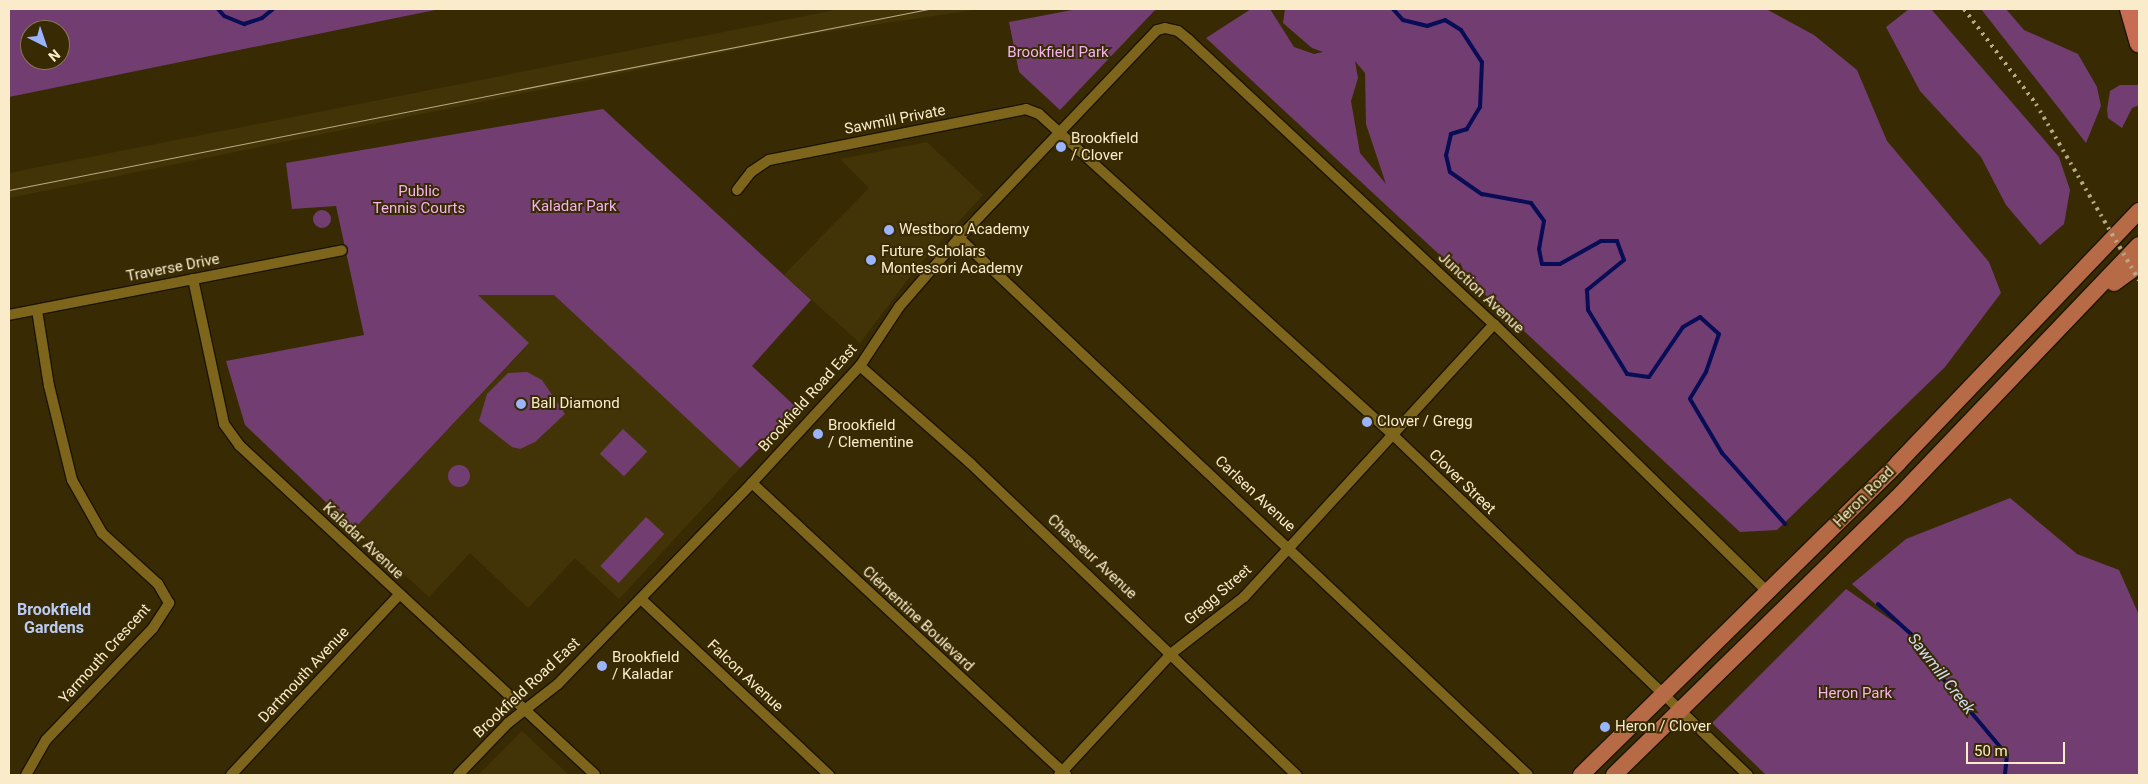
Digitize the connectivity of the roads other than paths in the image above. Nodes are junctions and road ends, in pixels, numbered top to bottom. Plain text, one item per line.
1 (2129, 9) edge
2 (1165, 28) joint
3 (2139, 44) edge
4 (1063, 132) junction
5 (737, 190) dead end
6 (2139, 211) edge
7 (959, 238) junction
8 (2139, 245) edge
9 (342, 250) dead end
10 (2139, 265) edge
11 (192, 279) junction
12 (37, 310) junction
13 (9, 315) edge
14 (2073, 315) junction
15 (1494, 324) junction
16 (860, 366) junction
17 (1392, 434) junction
18 (752, 483) junction
19 (1290, 547) junction
20 (1769, 593) junction
21 (399, 595) junction
22 (641, 599) junction
23 (1172, 653) junction
24 (1662, 695) junction
25 (525, 709) junction
26 (1680, 712) junction
27 (1063, 774) edge
28 (26, 775) edge
29 (231, 775) edge
30 (458, 775) edge
31 (595, 775) edge
32 (829, 775) edge
33 (1297, 775) edge
34 (1528, 775) edge
35 (1581, 775) edge
36 (1614, 775) edge
37 (1748, 775) edge

1 - 3 highway
2 - 4 street, Brookfield Road East
2 - 15 street, Junction Avenue
4 - 5 street, Sawmill Private
4 - 7 street, Brookfield Road East
4 - 17 street, Clover Street
6 - 20 main road, Heron Road
7 - 16 street, Brookfield Road East
7 - 19 street, Carlsen Avenue
8 - 14 main road, Heron Road
9 - 11 street, Traverse Drive
10 - 14 main road
11 - 12 street, Traverse Drive
11 - 21 street, Kaladar Avenue
12 - 13 street, Traverse Drive
12 - 28 street, Yarmouth Crescent
14 - 26 main road, Heron Road
15 - 17 street, Gregg Street
15 - 20 street, Junction Avenue
16 - 18 street, Brookfield Road East
16 - 23 street, Chasseur Avenue
17 - 19 street, Gregg Street
17 - 24 street, Clover Street
18 - 22 street, Brookfield Road East
18 - 27 street, Clémentine Boulevard
19 - 23 street, Gregg Street
19 - 34 street, Carlsen Avenue
20 - 24 main road, Heron Road
21 - 25 street, Kaladar Avenue
21 - 29 street, Dartmouth Avenue
22 - 25 street, Brookfield Road East
22 - 32 street, Falcon Avenue
23 - 27 street, Gregg Street
23 - 33 street, Chasseur Avenue
24 - 26 street, Clover Street
24 - 35 main road, Heron Road
25 - 30 street, Brookfield Road East
25 - 31 street, Kaladar Avenue
26 - 36 main road, Heron Road
26 - 37 street, Clover Street

